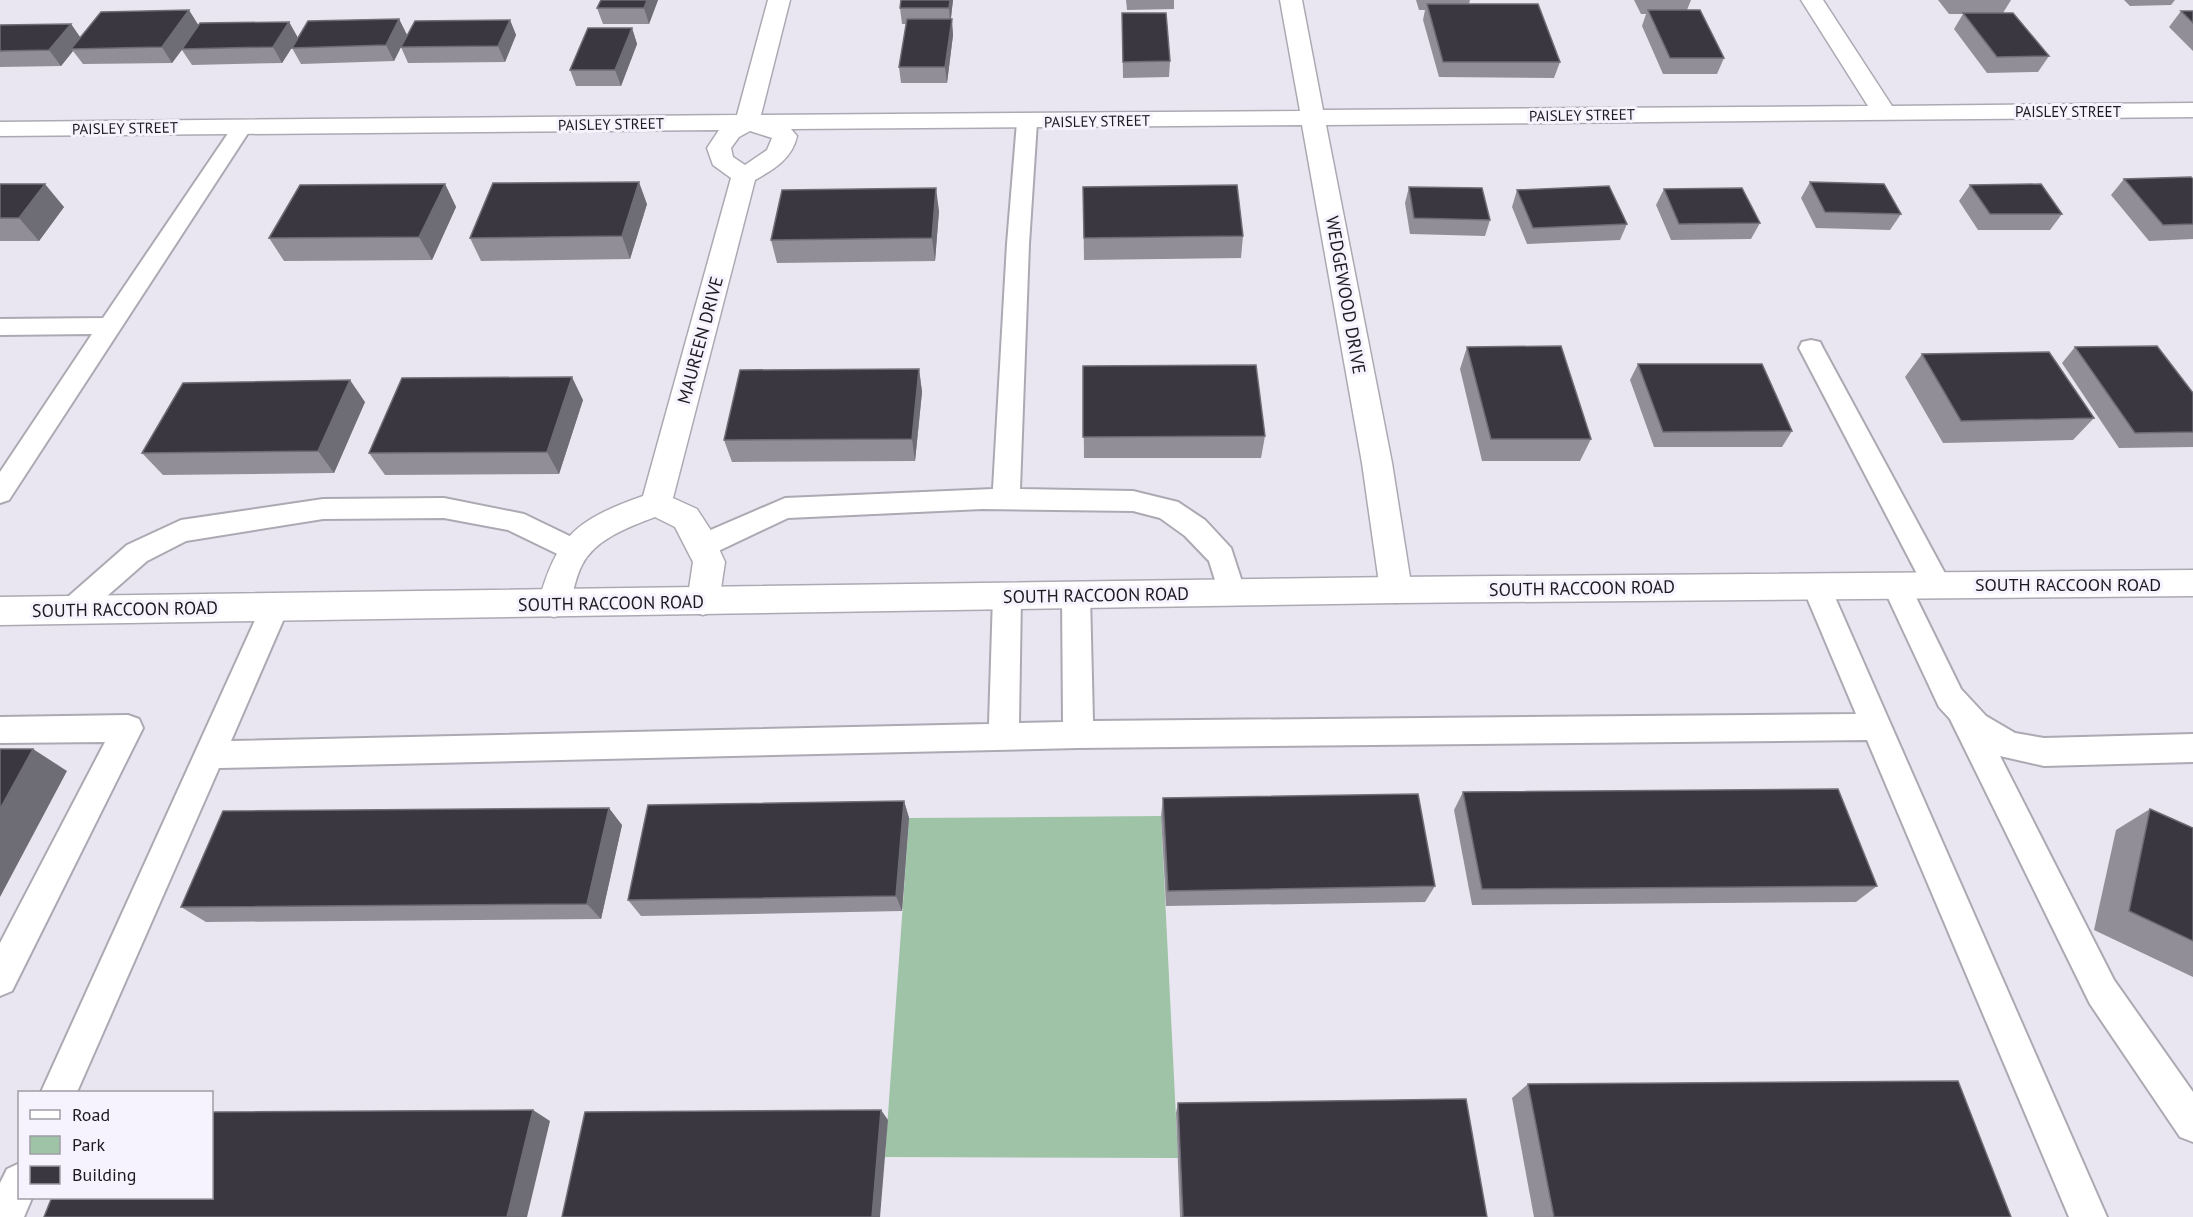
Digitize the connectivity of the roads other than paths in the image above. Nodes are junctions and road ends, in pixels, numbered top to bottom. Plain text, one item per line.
1 (779, 0) edge
2 (1291, 0) edge
3 (1812, 0) edge
4 (2193, 110) edge
5 (1884, 112) junction
6 (1313, 117) junction
7 (1027, 122) junction
8 (747, 123) junction
9 (242, 127) junction
10 (0, 129) edge
11 (744, 176) junction
12 (111, 326) junction
13 (0, 327) edge
14 (1811, 348) dead end
15 (0, 493) edge
16 (1006, 499) junction
17 (656, 504) junction
18 (702, 546) junction
19 (574, 551) junction
20 (2193, 583) edge
21 (1896, 585) junction
22 (1937, 585) junction
23 (1816, 586) junction
24 (1396, 590) junction
25 (1232, 594) junction
26 (1076, 595) junction
27 (1007, 596) junction
28 (703, 602) junction
29 (554, 604) junction
30 (274, 607) junction
31 (0, 610) edge
32 (72, 610) junction
33 (1960, 710) junction
34 (1878, 727) junction
35 (0, 730) edge
36 (1078, 735) junction
37 (1004, 737) junction
38 (2193, 748) edge
39 (209, 755) junction
40 (0, 979) edge
41 (59, 1091) edge
42 (2193, 1124) edge
43 (18, 1186) edge
44 (4, 1217) edge
45 (2088, 1217) edge

1 - 8 street
2 - 6 street, WEDGEWOOD DRIVE
3 - 5 street
4 - 5 street, PAISLEY STREET
5 - 6 street, PAISLEY STREET
6 - 7 street, PAISLEY STREET
6 - 24 street, WEDGEWOOD DRIVE
7 - 8 street, PAISLEY STREET
7 - 16 lane
8 - 9 street, PAISLEY STREET
8 - 11 street
8 - 11 street
9 - 10 street, PAISLEY STREET
9 - 12 lane
11 - 17 street, MAUREEN DRIVE
12 - 13 lane
12 - 15 lane
14 - 22 lane
16 - 18 lane
16 - 25 lane
17 - 18 street
17 - 19 street
18 - 28 street
19 - 29 street
19 - 32 lane
20 - 22 street, SOUTH RACCOON ROAD
21 - 22 street, SOUTH RACCOON ROAD
21 - 23 street, SOUTH RACCOON ROAD
21 - 33 lane
23 - 24 street, SOUTH RACCOON ROAD
23 - 34 lane
24 - 25 street, SOUTH RACCOON ROAD
25 - 26 street, SOUTH RACCOON ROAD
26 - 27 street, SOUTH RACCOON ROAD
26 - 36 lane
27 - 28 street, SOUTH RACCOON ROAD
27 - 37 lane
28 - 29 street, SOUTH RACCOON ROAD
29 - 30 street, SOUTH RACCOON ROAD
30 - 32 street, SOUTH RACCOON ROAD
30 - 39 lane
31 - 32 street, SOUTH RACCOON ROAD
33 - 38 lane
33 - 42 lane
34 - 36 lane
34 - 45 lane
35 - 40 lane
36 - 37 lane
37 - 39 lane
39 - 41 lane
43 - 44 lane

